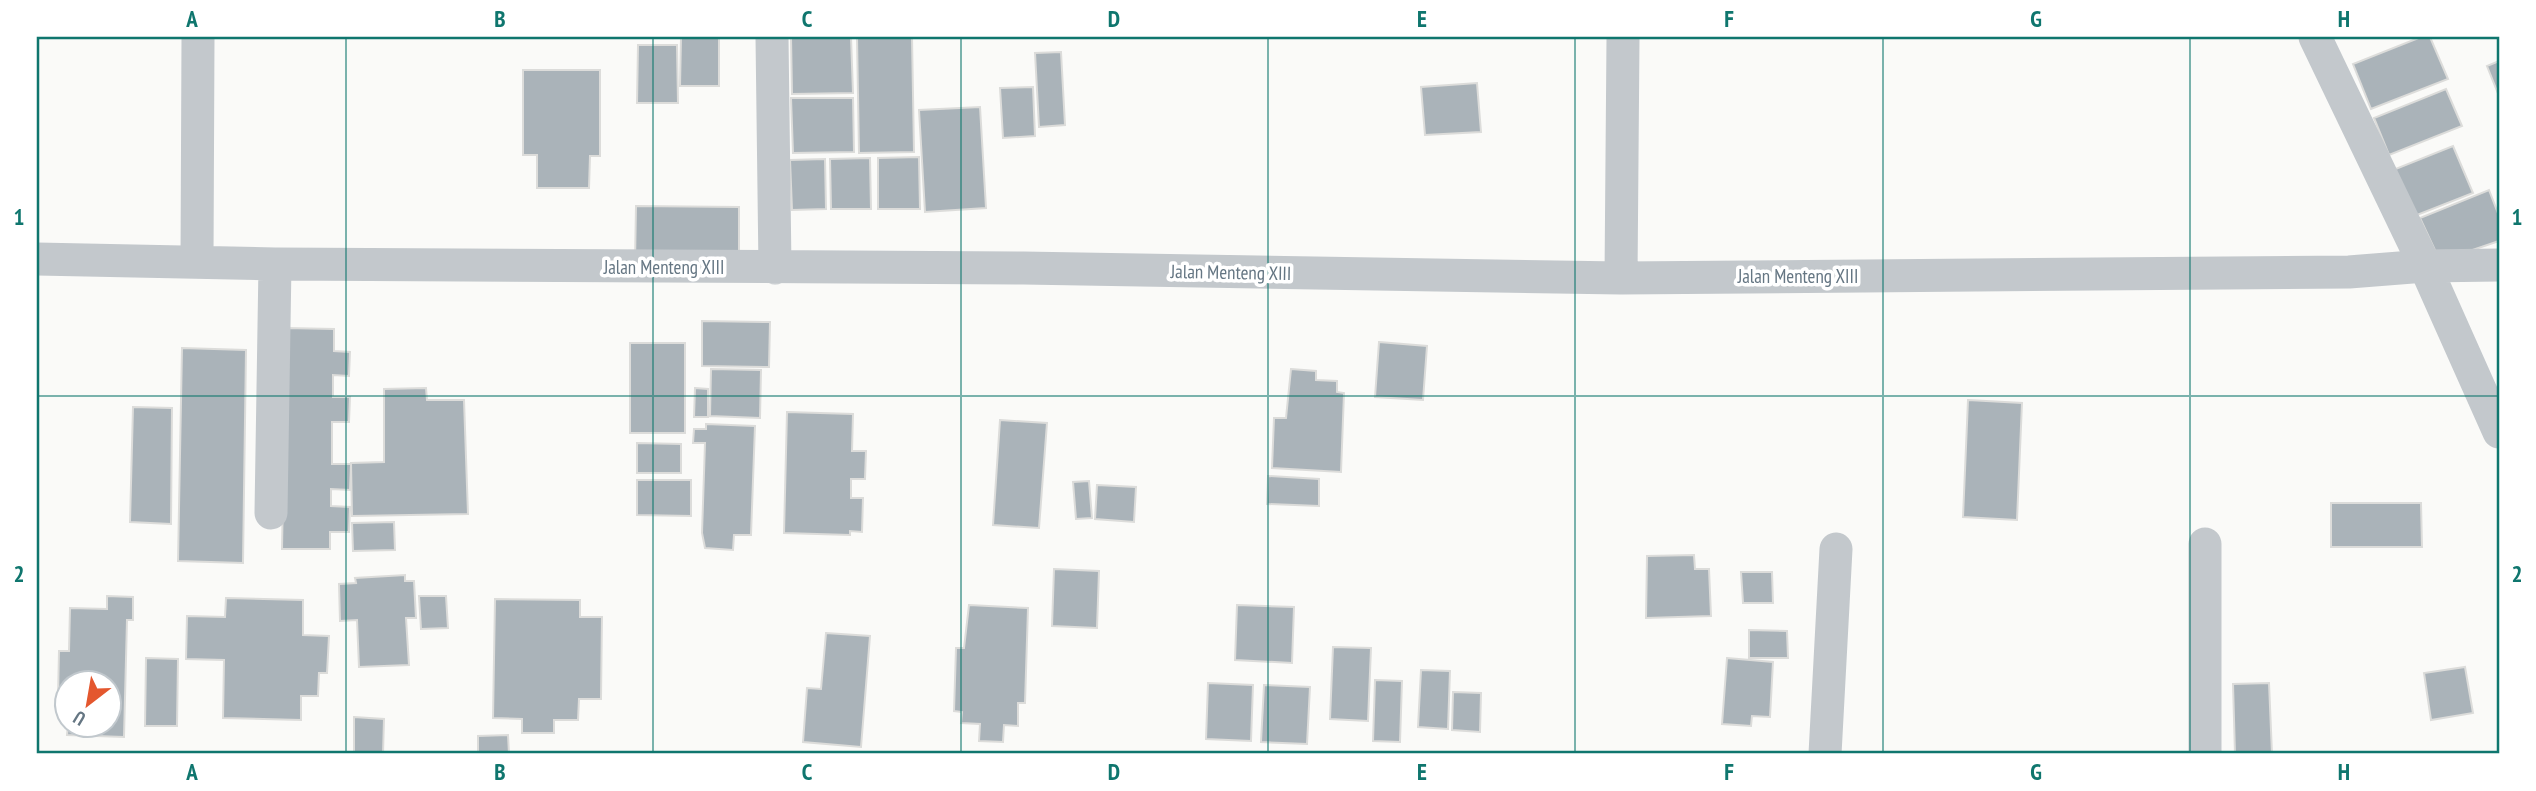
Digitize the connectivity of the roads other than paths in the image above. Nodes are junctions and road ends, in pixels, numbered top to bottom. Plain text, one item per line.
1 (198, 37) edge
2 (772, 37) edge
3 (2315, 37) edge
4 (1623, 38) edge
5 (37, 259) edge
6 (197, 262) junction
7 (275, 264) junction
8 (2499, 265) edge
9 (2425, 266) junction
10 (775, 268) junction
11 (1620, 278) junction
12 (2499, 432) edge
13 (271, 513) dead end
14 (2205, 544) dead end
15 (1836, 549) dead end
16 (1825, 754) edge
17 (2205, 754) edge

1 - 6 street
2 - 10 street
3 - 9 street
4 - 11 street
5 - 6 street, Jalan Menteng XIII
6 - 7 street, Jalan Menteng XIII
7 - 10 street, Jalan Menteng XIII
7 - 13 street
8 - 9 street, Jalan Menteng XIII
9 - 11 street, Jalan Menteng XIII
9 - 12 street
10 - 11 street, Jalan Menteng XIII
14 - 17 street
15 - 16 street

